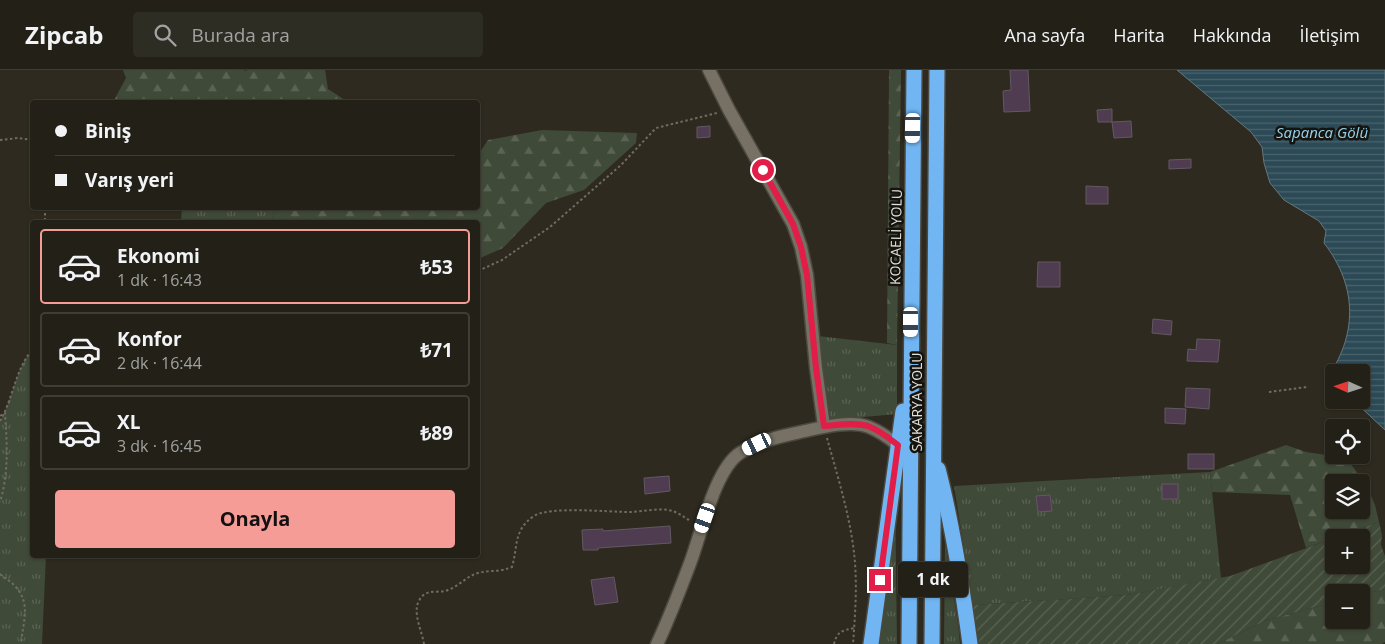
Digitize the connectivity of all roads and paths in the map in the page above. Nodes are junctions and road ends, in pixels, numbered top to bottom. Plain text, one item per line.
1 (709, 70) edge
2 (914, 70) edge
3 (937, 70) edge
4 (729, 110) junction
5 (0, 140) edge
6 (30, 140) edge
7 (480, 270) edge
8 (30, 354) edge
9 (911, 360) junction
10 (1307, 387) dead end
11 (1269, 392) dead end
12 (5, 413) junction
13 (0, 416) edge
14 (0, 422) edge
15 (824, 426) junction
16 (898, 445) junction
17 (933, 448) junction
18 (0, 502) edge
19 (689, 520) dead end
20 (0, 574) edge
21 (854, 628) junction
22 (21, 644) edge
23 (424, 644) edge
24 (657, 644) edge
25 (834, 644) edge
26 (853, 644) edge
27 (870, 644) edge
28 (909, 644) edge
29 (932, 644) edge
30 (970, 644) edge

1 - 4 street
2 - 9 highway, KOCAELİ YOLU
3 - 17 highway, SAKARYA YOLU
4 - 7 path
4 - 15 street
5 - 6 path
8 - 12 path
9 - 16 highway
9 - 28 highway, KOCAELİ YOLU
10 - 11 path
12 - 13 path
12 - 14 path
12 - 18 path
15 - 16 street
15 - 21 path
15 - 24 street
16 - 27 highway
17 - 29 highway, SAKARYA YOLU
17 - 30 highway
19 - 23 path
20 - 22 path
21 - 25 path
21 - 26 path

